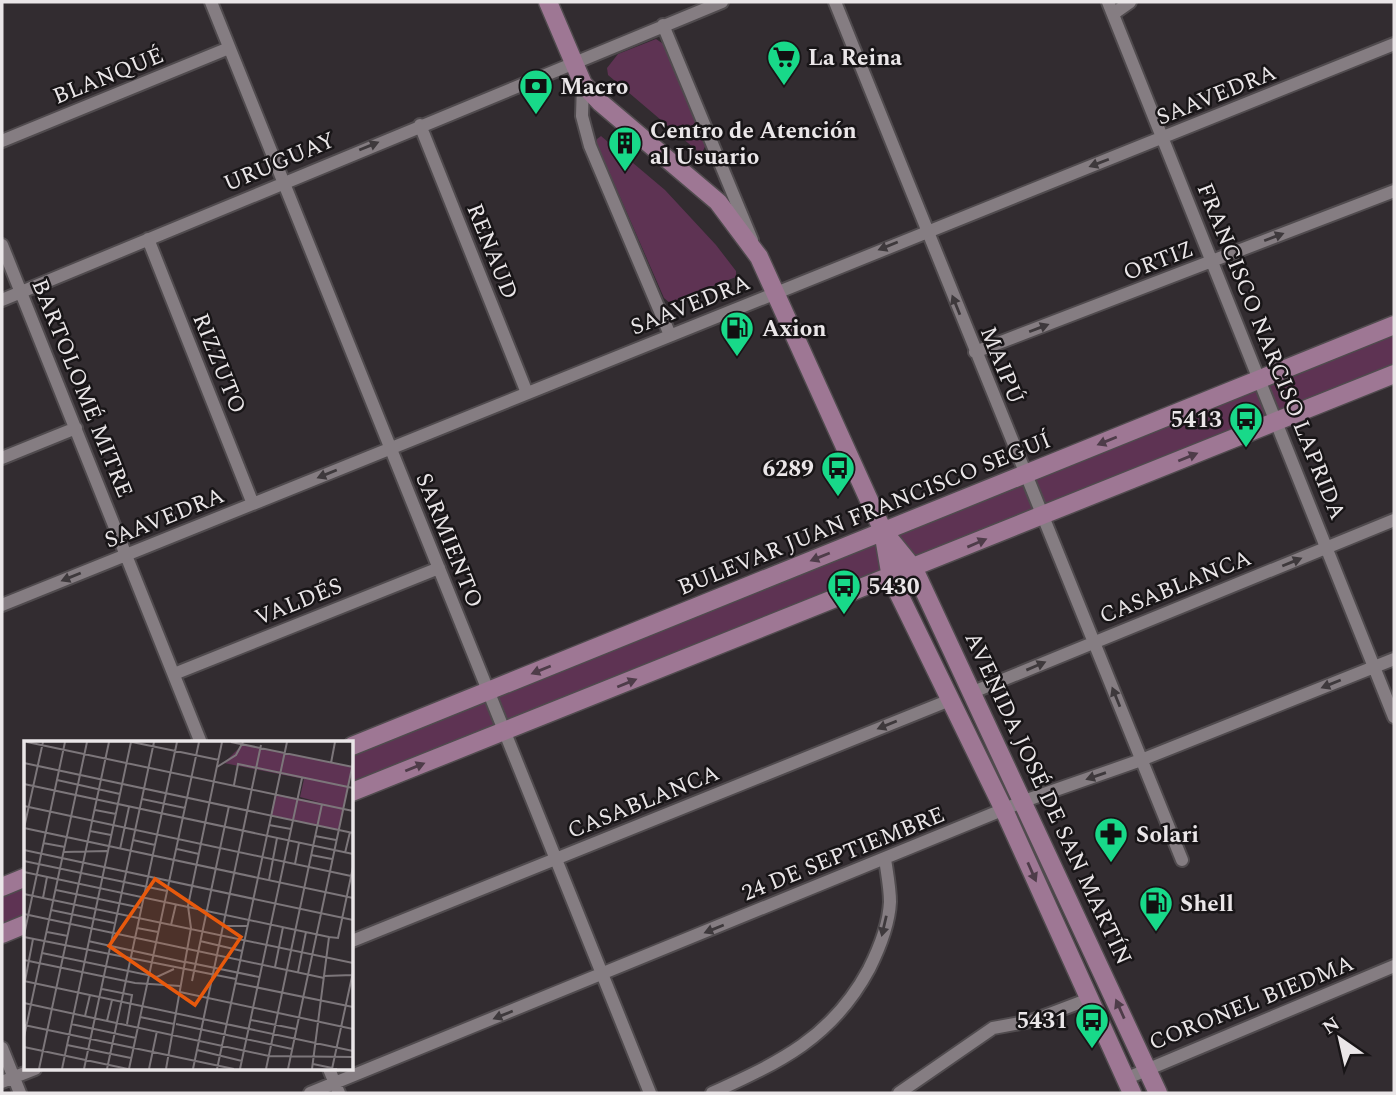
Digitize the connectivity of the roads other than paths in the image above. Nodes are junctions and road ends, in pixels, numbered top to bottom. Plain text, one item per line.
1 (211, 2) edge
2 (548, 2) edge
3 (722, 2) edge
4 (835, 2) edge
5 (1130, 2) edge
6 (1110, 8) edge
7 (663, 25) junction
8 (1394, 44) edge
9 (229, 48) junction
10 (573, 62) junction
11 (583, 83) junction
12 (420, 125) junction
13 (1163, 138) junction
14 (2, 141) edge
15 (283, 182) junction
16 (1394, 191) edge
17 (926, 230) junction
18 (148, 239) junction
19 (2, 245) edge
20 (759, 257) junction
21 (1213, 261) junction
22 (776, 292) junction
23 (21, 293) junction
24 (2, 300) edge
25 (1394, 325) edge
26 (670, 335) junction
27 (975, 352) junction
28 (1394, 374) edge
29 (1261, 379) junction
30 (527, 393) junction
31 (1277, 421) junction
32 (76, 428) junction
33 (390, 448) junction
34 (2, 457) edge
35 (1025, 474) junction
36 (253, 504) junction
37 (1042, 516) junction
38 (1394, 520) edge
39 (883, 531) junction
40 (1328, 547) junction
41 (128, 554) junction
42 (439, 568) junction
43 (914, 569) junction
44 (891, 578) junction
45 (2, 605) edge
46 (1093, 641) junction
47 (1394, 659) edge
48 (1374, 667) junction
49 (174, 674) junction
50 (488, 691) junction
51 (973, 692) junction
52 (950, 700) junction
53 (1394, 717) edge
54 (505, 732) junction
55 (200, 741) edge
56 (354, 745) edge
57 (1141, 760) junction
58 (354, 791) edge
59 (1024, 801) junction
60 (1004, 810) junction
61 (556, 858) junction
62 (885, 859) junction
63 (1182, 860) dead end
64 (24, 878) edge
65 (2, 887) edge
66 (24, 925) edge
67 (2, 934) edge
68 (354, 940) edge
69 (1394, 966) edge
70 (602, 974) junction
71 (1089, 999) junction
72 (2, 1048) edge
73 (1147, 1068) junction
74 (32, 1070) edge
75 (329, 1070) edge
76 (8, 1080) edge
77 (1128, 1086) edge
78 (337, 1088) edge
79 (20, 1093) edge
80 (310, 1093) edge
81 (650, 1093) edge
82 (712, 1093) edge
83 (899, 1093) edge
84 (1158, 1093) edge

1 - 9 street, SARMIENTO
2 - 10 main road, AVENIDA JOSÉ DE SAN MARTÍN
3 - 7 street, URUGUAY
4 - 17 street, MAIPÚ
5 - 6 street
6 - 13 street, FRANCISCO NARCISO LAPRIDA
7 - 10 street, URUGUAY
7 - 20 street, AVENIDA JOSÉ DE SAN MARTÍN
8 - 13 street, SAAVEDRA
9 - 14 street, BLANQUÉ
9 - 15 street, SARMIENTO
10 - 11 main road, AVENIDA JOSÉ DE SAN MARTÍN
10 - 12 street, URUGUAY
11 - 20 main road, AVENIDA JOSÉ DE SAN MARTÍN
11 - 26 street, AVENIDA JOSÉ DE SAN MARTÍN
15 -> 12 street, URUGUAY
12 - 30 street, RENAUD
13 -> 17 street, SAAVEDRA
13 - 21 street, FRANCISCO NARCISO LAPRIDA
15 - 18 street, URUGUAY
15 - 33 street, SARMIENTO
21 -> 16 street, ORTIZ
17 -> 22 street, SAAVEDRA
27 -> 17 street, MAIPÚ
18 - 23 street, URUGUAY
18 - 36 street, RIZZUTO
19 - 23 street, BARTOLOMÉ MITRE
20 - 22 main road, AVENIDA JOSÉ DE SAN MARTÍN
27 -> 21 street, ORTIZ
21 - 29 street, FRANCISCO NARCISO LAPRIDA
22 - 26 street, SAAVEDRA
22 - 39 main road, AVENIDA JOSÉ DE SAN MARTÍN
23 - 24 street, URUGUAY
23 - 32 street, BARTOLOMÉ MITRE
25 - 29 main road, BULEVAR JUAN FRANCISCO SEGUÍ
26 - 30 street, SAAVEDRA
27 - 35 street, MAIPÚ
28 - 31 main road
29 - 31 street, FRANCISCO NARCISO LAPRIDA
29 -> 35 main road, BULEVAR JUAN FRANCISCO SEGUÍ
30 - 33 street, SAAVEDRA
37 -> 31 main road
31 - 40 street, FRANCISCO NARCISO LAPRIDA
32 - 34 street
32 - 41 street, BARTOLOMÉ MITRE
33 -> 36 street, SAAVEDRA
33 - 42 street, SARMIENTO
35 - 37 street, MAIPÚ
35 - 39 main road, BULEVAR JUAN FRANCISCO SEGUÍ
36 - 41 street, SAAVEDRA
43 -> 37 main road
37 - 46 street, MAIPÚ
38 - 40 street, CASABLANCA
39 - 43 main road, AVENIDA JOSÉ DE SAN MARTÍN
39 - 44 main road, AVENIDA JOSÉ DE SAN MARTÍN
39 -> 50 main road, BULEVAR JUAN FRANCISCO SEGUÍ
46 -> 40 street, CASABLANCA
40 - 48 street, FRANCISCO NARCISO LAPRIDA
41 -> 45 street, SAAVEDRA
41 - 49 street, BARTOLOMÉ MITRE
42 - 49 street, VALDÉS
42 - 50 street, SARMIENTO
43 - 44 main road
43 - 51 main road, AVENIDA JOSÉ DE SAN MARTÍN
44 - 52 main road, AVENIDA JOSÉ DE SAN MARTÍN
54 -> 44 main road
51 -> 46 street, CASABLANCA
57 -> 46 street, MAIPÚ
47 - 48 street, 24 DE SEPTIEMBRE
48 - 53 street, FRANCISCO NARCISO LAPRIDA
48 -> 57 street, 24 DE SEPTIEMBRE
49 - 55 street, BARTOLOMÉ MITRE
50 - 54 street, SARMIENTO
50 - 56 main road, BULEVAR JUAN FRANCISCO SEGUÍ
51 - 59 main road, AVENIDA JOSÉ DE SAN MARTÍN
52 - 60 main road, AVENIDA JOSÉ DE SAN MARTÍN
52 -> 61 street, CASABLANCA
58 -> 54 main road
54 - 61 street, SARMIENTO
57 -> 59 street, 24 DE SEPTIEMBRE
57 - 63 street, MAIPÚ
59 - 60 street, 24 DE SEPTIEMBRE
73 -> 59 main road, AVENIDA JOSÉ DE SAN MARTÍN
60 - 62 street, 24 DE SEPTIEMBRE
60 -> 71 main road, AVENIDA JOSÉ DE SAN MARTÍN
61 - 68 street, CASABLANCA
61 - 70 street, SARMIENTO
62 -> 70 street, 24 DE SEPTIEMBRE
62 -> 82 street
64 - 65 main road
66 - 67 main road
69 - 73 street, CORONEL BIEDMA
70 -> 78 street, 24 DE SEPTIEMBRE
70 - 81 street, SARMIENTO
71 - 77 main road, AVENIDA JOSÉ DE SAN MARTÍN
71 - 83 street
72 - 76 street
73 - 77 street, CORONEL BIEDMA
73 - 84 main road, AVENIDA JOSÉ DE SAN MARTÍN
74 - 76 street
75 - 78 street
76 - 79 street
78 - 80 street, 24 DE SEPTIEMBRE

